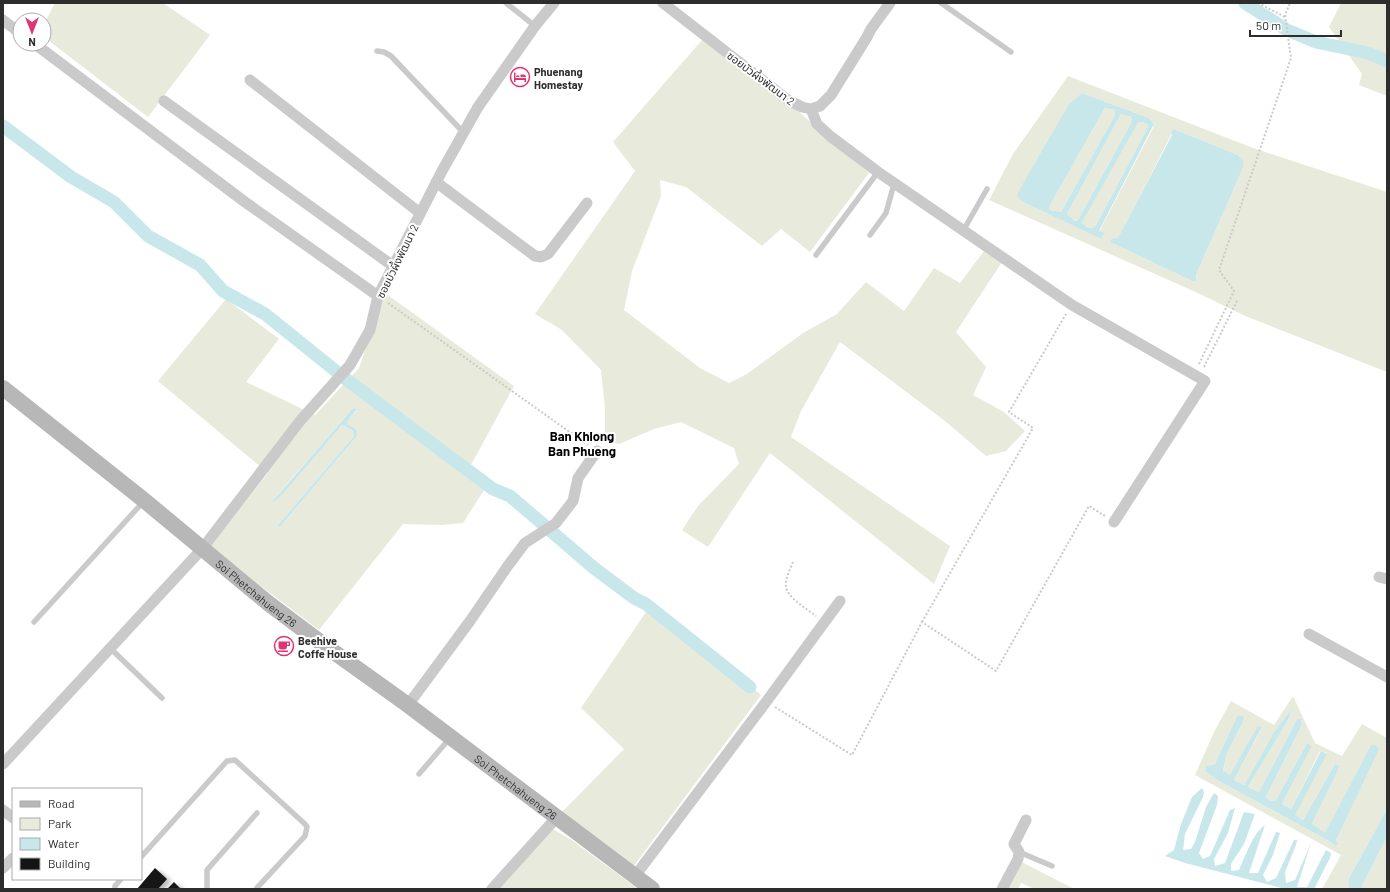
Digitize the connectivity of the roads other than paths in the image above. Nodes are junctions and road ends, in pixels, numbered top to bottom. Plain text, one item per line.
1 (506, 3) edge
2 (554, 3) edge
3 (663, 3) edge
4 (890, 3) edge
5 (942, 3) edge
6 (3, 20) edge
7 (12, 26) edge
8 (535, 26) junction
9 (377, 51) dead end
10 (46, 52) edge
11 (1011, 52) dead end
12 (250, 80) dead end
13 (164, 101) dead end
14 (810, 109) junction
15 (464, 132) junction
16 (878, 172) junction
17 (436, 182) junction
18 (894, 184) junction
19 (987, 189) dead end
20 (587, 203) dead end
21 (420, 212) junction
22 (963, 231) junction
23 (870, 235) dead end
24 (816, 255) dead end
25 (393, 266) junction
26 (378, 296) junction
27 (3, 388) edge
28 (598, 451) road end
29 (144, 501) junction
30 (1114, 522) road end
31 (202, 549) junction
32 (840, 601) dead end
33 (34, 622) dead end
34 (1309, 634) dead end
35 (110, 648) junction
36 (1387, 677) edge
37 (162, 698) dead end
38 (408, 705) junction
39 (450, 737) junction
40 (3, 764) edge
41 (419, 774) dead end
42 (3, 810) edge
43 (257, 813) dead end
44 (12, 817) edge
45 (557, 817) junction
46 (1026, 820) dead end
47 (1018, 852) junction
48 (142, 856) edge
49 (12, 859) edge
50 (1052, 866) dead end
51 (3, 868) edge
52 (635, 876) junction
53 (120, 880) edge
54 (115, 889) edge
55 (207, 889) edge
56 (256, 889) edge
57 (492, 889) edge
58 (652, 889) edge
59 (1002, 889) edge

1 - 8 lane
2 - 8 street, ซอยบัวผึ้งพัฒนา 2
3 - 14 street, ซอยบัวผึ้งพัฒนา 2
4 - 14 street
5 - 11 lane
6 - 7 street
8 - 15 street, ซอยบัวผึ้งพัฒนา 2
9 - 15 lane
10 - 26 street
12 - 21 street
13 - 25 street
14 - 16 street
15 - 17 street, ซอยบัวผึ้งพัฒนา 2
16 - 18 street
16 - 24 lane
17 - 20 street
17 - 21 street, ซอยบัวผึ้งพัฒนา 2
18 - 22 street
18 - 23 lane
19 - 22 lane
21 - 25 street, ซอยบัวผึ้งพัฒนา 2
22 - 30 street
25 - 26 street, ซอยบัวผึ้งพัฒนา 2
26 - 31 street, ซอยบัวผึ้งพัฒนา 2
27 - 29 street, Soi Phetchahueng 26
28 - 38 street
29 - 31 street, Soi Phetchahueng 26
29 - 33 lane
31 - 35 street, ซอยบัวผึ้งพัฒนา 2
31 - 38 street, Soi Phetchahueng 26
32 - 52 street
34 - 36 street
35 - 37 lane
35 - 40 street, ซอยบัวผึ้งพัฒนา 2
38 - 39 street, Soi Phetchahueng 26
39 - 41 lane
39 - 45 street, Soi Phetchahueng 26
42 - 44 street
43 - 55 lane
45 - 52 street, Soi Phetchahueng 26
45 - 57 street
46 - 47 street
47 - 50 lane
47 - 59 street
48 - 56 lane
49 - 51 street
52 - 58 street, Soi Phetchahueng 26
53 - 54 lane

